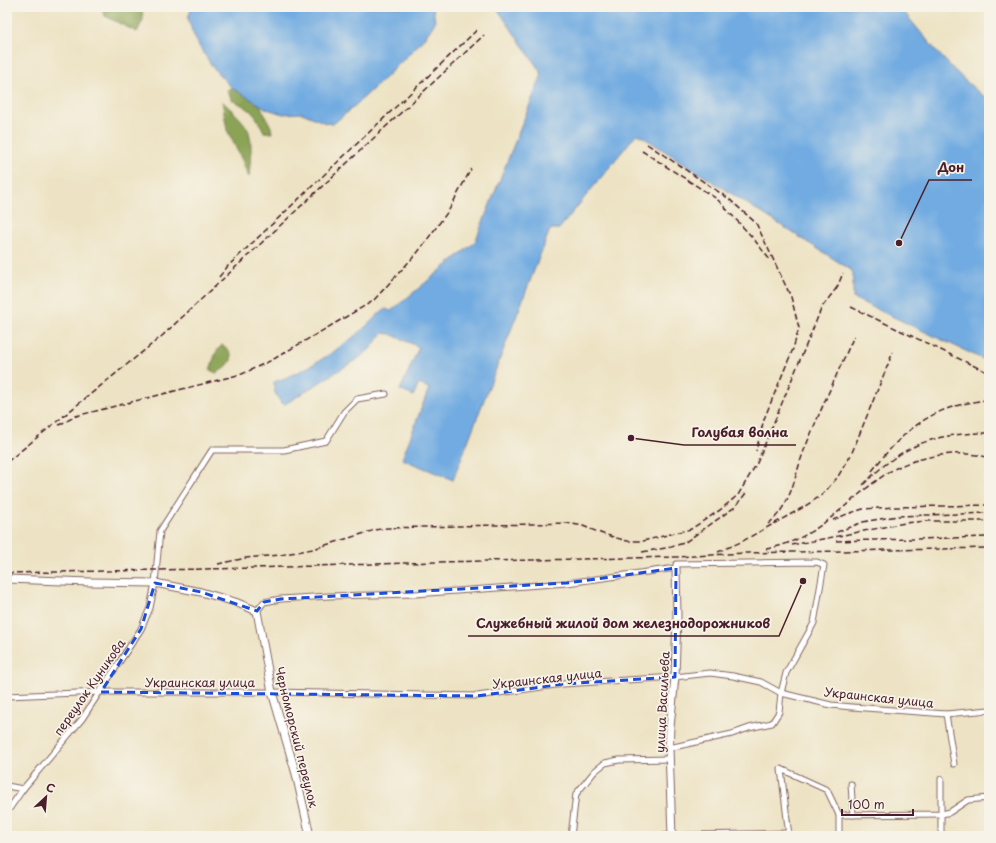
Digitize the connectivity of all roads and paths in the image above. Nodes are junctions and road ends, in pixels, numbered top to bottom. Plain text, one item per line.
1 (386, 394) dead end
2 (676, 566) junction
3 (7, 579) edge
4 (155, 583) junction
5 (257, 611) junction
6 (675, 678) junction
7 (101, 692) junction
8 (272, 692) junction
9 (781, 693) junction
10 (7, 696) edge
11 (989, 710) edge
12 (946, 714) junction
13 (669, 748) junction
14 (670, 759) junction
15 (954, 764) dead end
16 (941, 779) dead end
17 (851, 784) dead end
18 (7, 786) edge
19 (22, 789) junction
20 (989, 798) edge
21 (7, 812) edge
22 (853, 814) junction
23 (942, 814) junction
24 (839, 815) junction
25 (789, 835) edge
26 (310, 836) edge
27 (571, 836) edge
28 (651, 836) edge
29 (672, 836) edge
30 (839, 836) edge
31 (941, 836) edge

1 - 4 street, переулок Куникова
2 - 5 street
2 - 6 street, улица Васильева
2 - 9 street
3 - 4 street
4 - 5 street
4 - 7 street, переулок Куникова
5 - 8 street, Черноморский переулок
6 - 8 street, Украинская улица
6 - 9 street, Украинская улица
6 - 13 street, улица Васильева
7 - 8 street, Украинская улица
7 - 10 street, Украинская улица
7 - 19 street, переулок Куникова
8 - 26 street, Черноморский переулок
9 - 12 street, Украинская улица
9 - 13 street
11 - 12 street, Украинская улица
12 - 15 street
13 - 14 street, улица Васильева
14 - 27 street
14 - 29 street, улица Васильева
16 - 23 street
17 - 22 street
18 - 19 street
19 - 21 street, переулок Куникова
20 - 23 street
22 - 23 street
22 - 24 street
23 - 31 street
24 - 25 street
24 - 30 street
25 - 29 street
28 - 29 street

